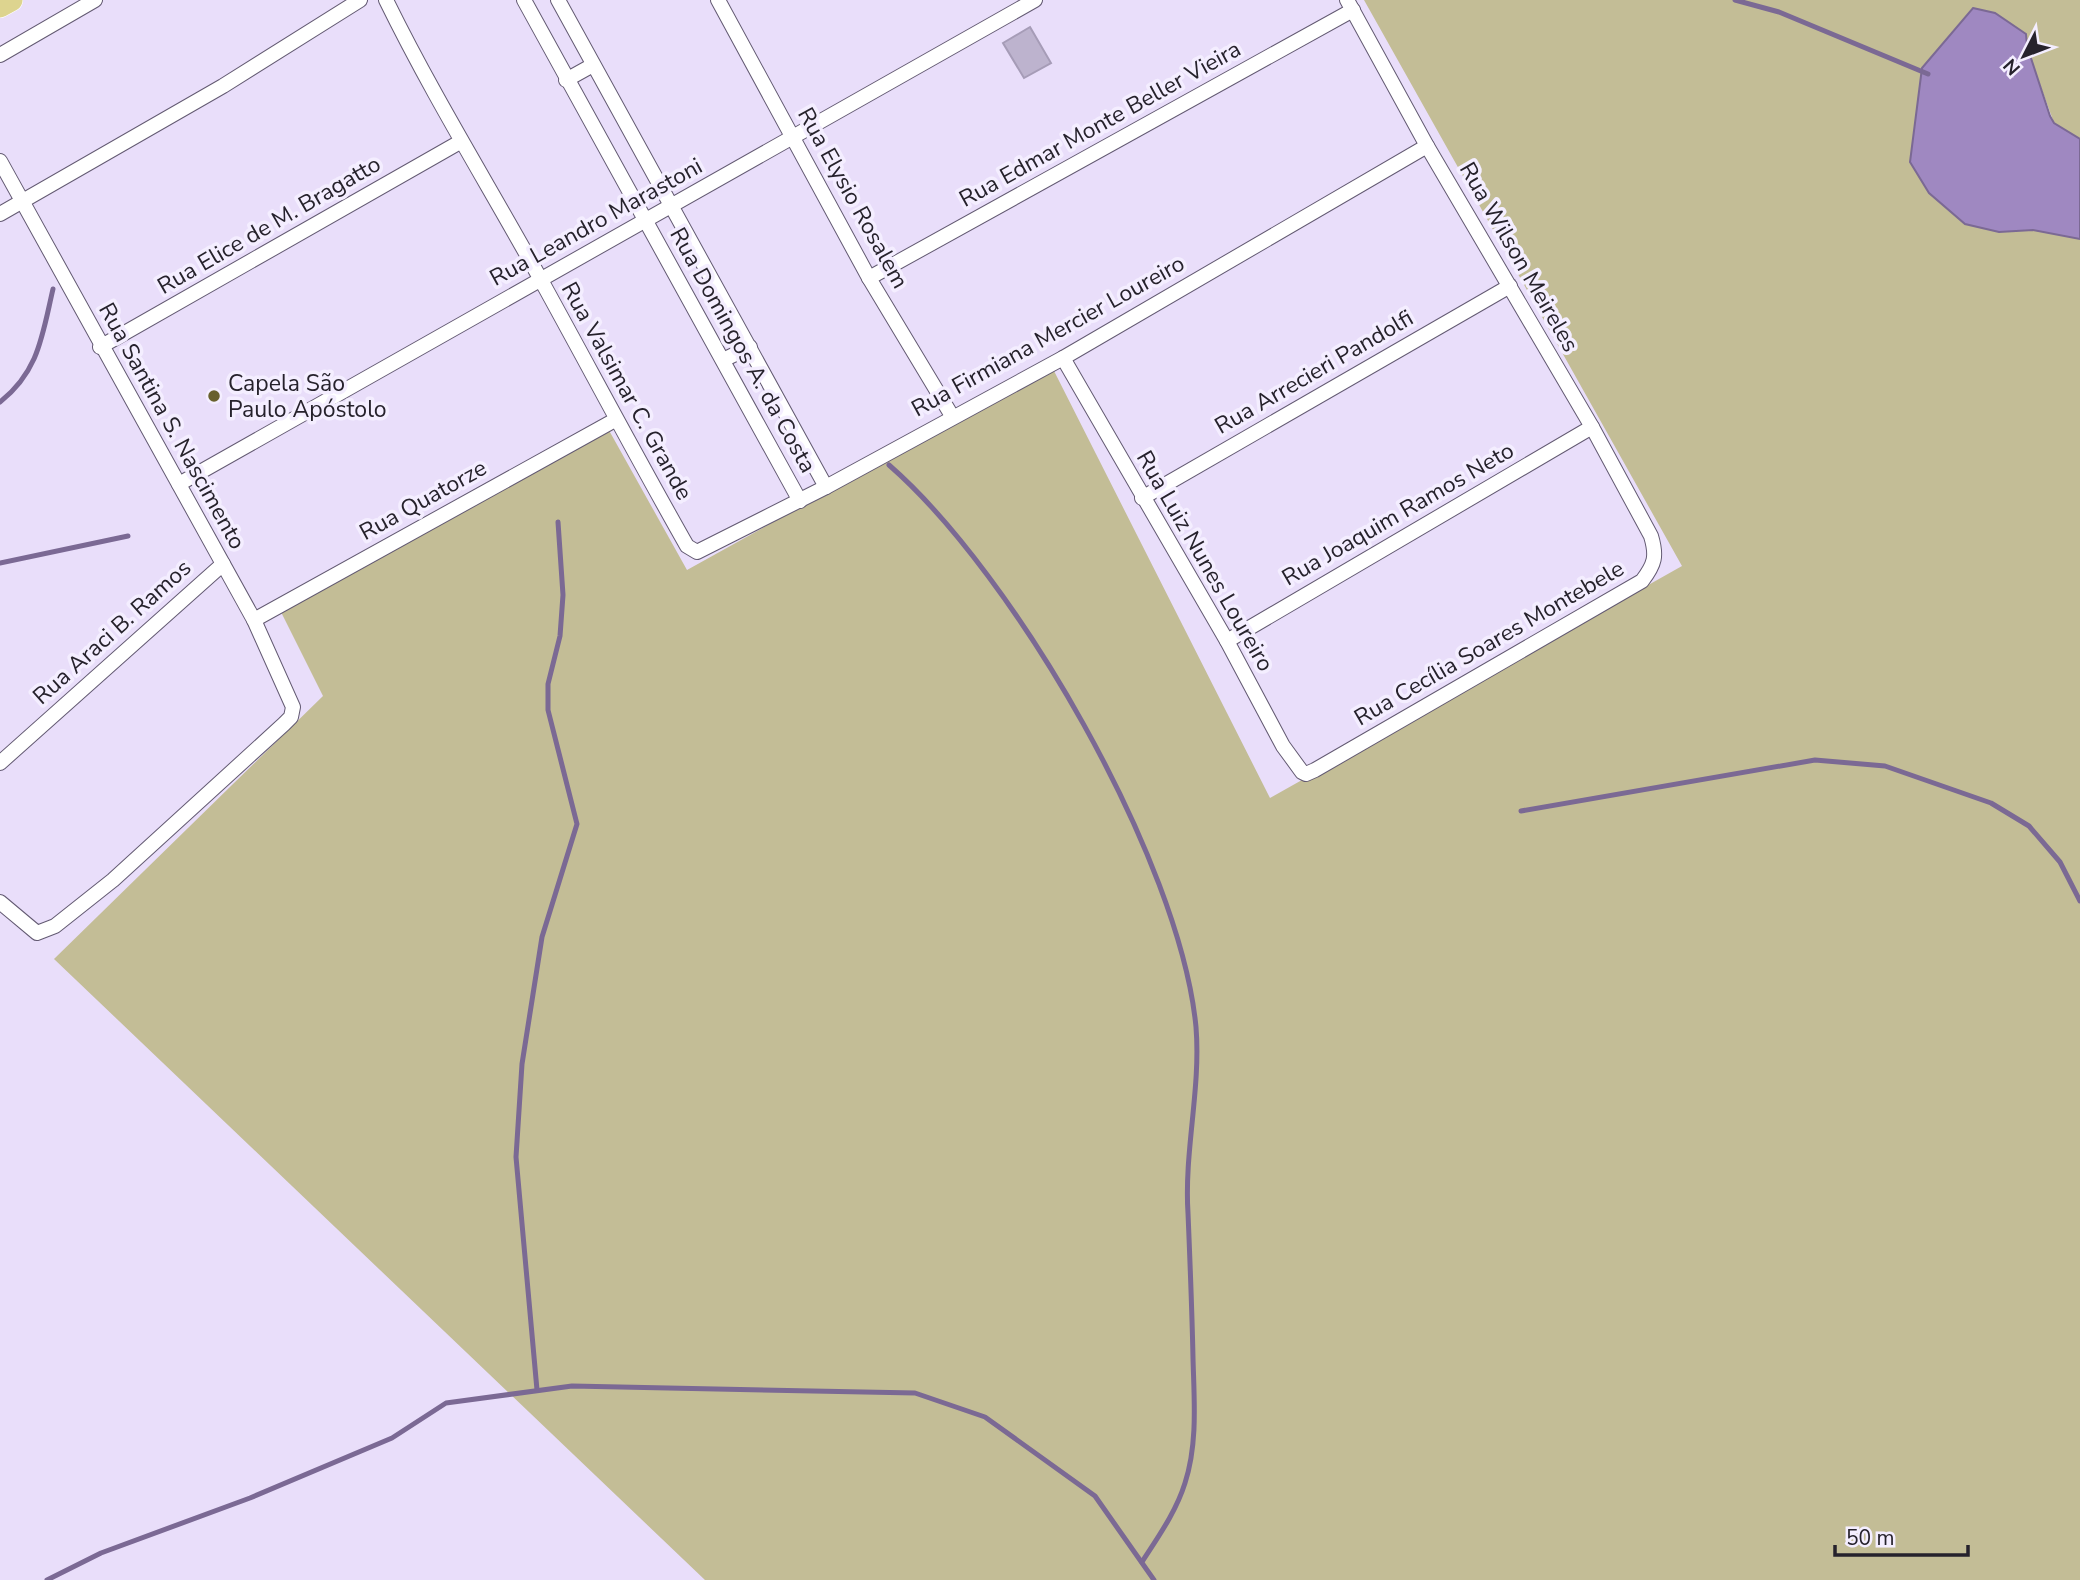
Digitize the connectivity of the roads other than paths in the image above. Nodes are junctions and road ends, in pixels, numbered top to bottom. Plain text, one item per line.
1 (11, 0) edge
2 (95, 0) edge
3 (360, 0) edge
4 (386, 0) edge
5 (524, 0) edge
6 (558, 0) edge
7 (718, 0) edge
8 (1035, 0) edge
9 (1350, 5) edge
10 (0, 6) edge
11 (0, 55) edge
12 (593, 65) junction
13 (566, 80) junction
14 (792, 136) junction
15 (460, 142) junction
16 (1427, 146) junction
17 (0, 161) edge
18 (23, 201) junction
19 (672, 204) junction
20 (0, 214) edge
21 (645, 220) junction
22 (869, 278) junction
23 (541, 279) junction
24 (1510, 286) junction
25 (100, 347) junction
26 (750, 347) junction
27 (1063, 358) junction
28 (723, 360) junction
29 (951, 416) junction
30 (615, 420) junction
31 (1592, 427) junction
32 (179, 484) junction
33 (826, 487) junction
34 (1142, 498) junction
35 (800, 501) junction
36 (1651, 536) joint
37 (687, 546) joint
38 (223, 564) junction
39 (254, 621) junction
40 (1227, 641) junction
41 (0, 763) edge
42 (1315, 770) joint
43 (0, 902) edge

1 - 10 main road
2 - 11 street
3 - 18 street
4 - 15 street, Rua Valsimar C. Grande
5 - 13 street, Rua Domingos A. da Costa
6 - 12 street, Rua Domingos A. da Costa
7 - 14 street, Rua Elysio Rosalem
8 - 14 street, Rua Leandro Marastoni
9 - 16 street, Rua Wilson Meireles
9 - 22 street, Rua Edmar Monte Beller Vieira
12 - 13 street
12 - 19 street, Rua Domingos A. da Costa
13 - 21 street, Rua Domingos A. da Costa
14 - 19 street, Rua Leandro Marastoni
14 - 22 street, Rua Elysio Rosalem
15 - 23 street, Rua Valsimar C. Grande
15 - 25 street, Rua Elice de M. Bragatto
16 - 24 street, Rua Wilson Meireles
16 - 27 street, Rua Firmiana Mercier Loureiro
17 - 18 street, Rua Santina S. Nascimento
18 - 20 street
18 - 25 street, Rua Santina S. Nascimento
19 - 21 street, Rua Leandro Marastoni
19 - 26 street, Rua Domingos A. da Costa
21 - 23 street, Rua Leandro Marastoni
21 - 28 street, Rua Domingos A. da Costa
22 - 29 street, Rua Elysio Rosalem
23 - 30 street, Rua Valsimar C. Grande
23 - 32 street, Rua Leandro Marastoni
24 - 31 street, Rua Wilson Meireles
24 - 34 street, Rua Arrecieri Pandolfi
25 - 32 street, Rua Santina S. Nascimento
26 - 28 street
26 - 33 street, Rua Domingos A. da Costa
27 - 29 street, Rua Firmiana Mercier Loureiro
27 - 34 street, Rua Luiz Nunes Loureiro
28 - 35 street, Rua Domingos A. da Costa
29 - 33 street, Rua Firmiana Mercier Loureiro
30 - 37 street, Rua Valsimar C. Grande
30 - 39 street, Rua Quatorze
31 - 36 street, Rua Wilson Meireles
31 - 40 street, Rua Joaquim Ramos Neto
32 - 38 street, Rua Santina S. Nascimento
33 - 35 street, Rua Firmiana Mercier Loureiro
34 - 40 street, Rua Luiz Nunes Loureiro
35 - 37 street, Rua Firmiana Mercier Loureiro
36 - 42 street, Rua Cecília Soares Montebele
38 - 39 street, Rua Santina S. Nascimento
38 - 41 street, Rua Araci B. Ramos
39 - 43 street, Rua Santina S. Nascimento
40 - 42 street, Rua Luiz Nunes Loureiro

